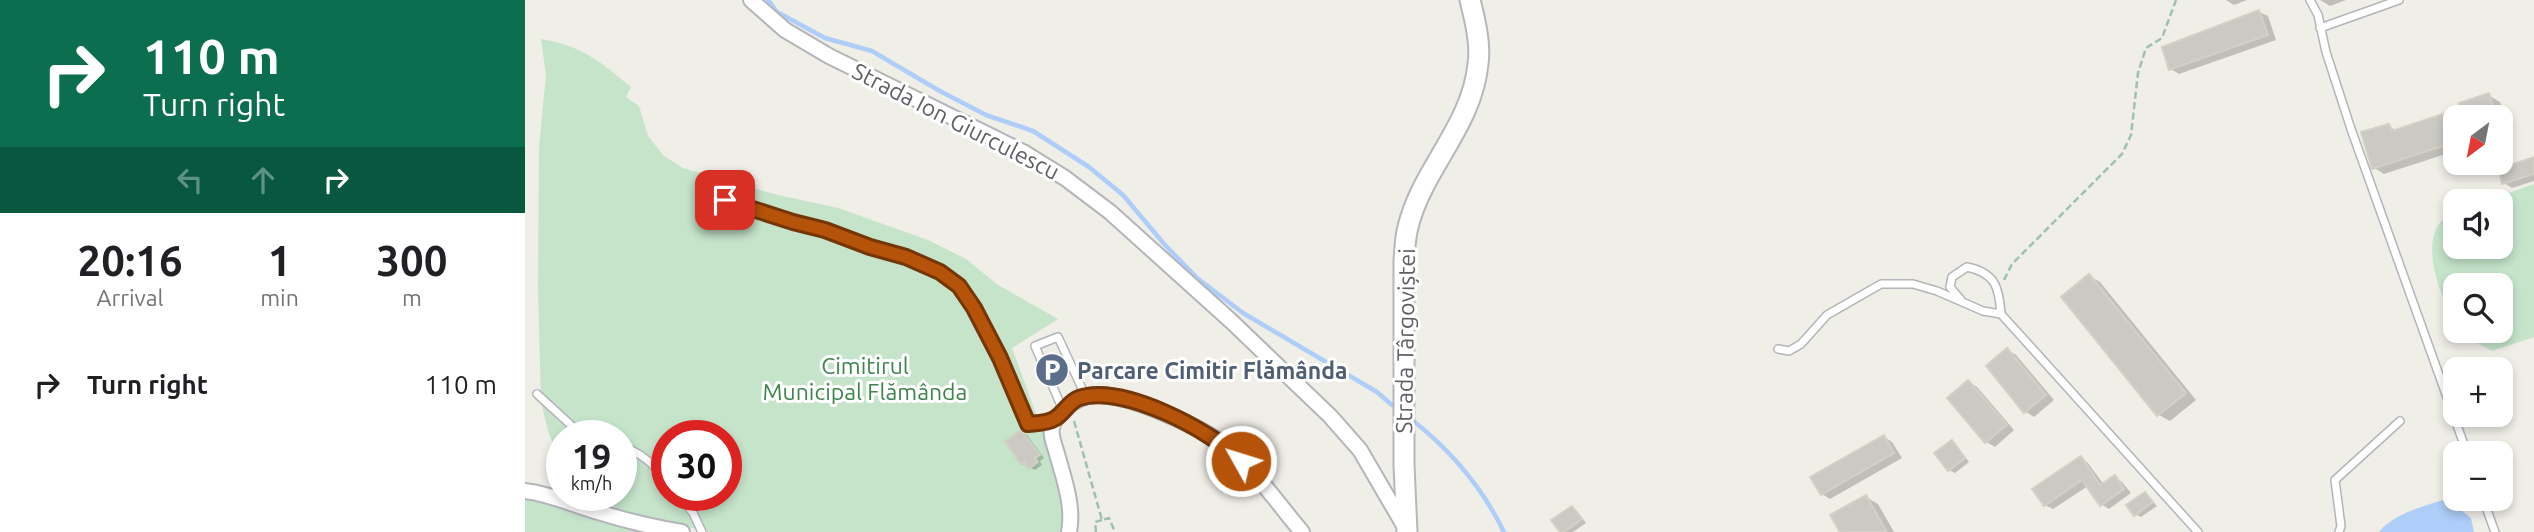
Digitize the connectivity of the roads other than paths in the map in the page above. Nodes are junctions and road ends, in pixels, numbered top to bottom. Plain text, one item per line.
1 (751, 0) edge
2 (1470, 0) edge
3 (2309, 0) edge
4 (2399, 0) edge
5 (2320, 28) junction
6 (725, 200) dead end
7 (1964, 303) junction
8 (2001, 314) junction
9 (1778, 349) dead end
10 (537, 394) dead end
11 (1086, 397) junction
12 (1063, 411) junction
13 (565, 420) edge
14 (2400, 421) dead end
15 (2463, 441) edge
16 (525, 491) edge
17 (691, 511) edge
18 (2487, 511) edge
19 (1407, 531) edge
20 (682, 532) edge
21 (702, 532) edge
22 (1069, 532) edge
23 (1302, 532) edge
24 (2197, 532) edge
25 (2339, 532) edge
26 (2495, 532) edge

1 - 19 street, Strada Ion Giurculescu
2 - 19 main road, Strada Târgoviștei
3 - 5 lane
4 - 5 lane
5 - 15 lane
6 - 12 lane
7 - 8 lane
7 - 8 lane
7 - 9 lane
8 - 24 lane
10 - 13 lane
11 - 12 street
11 - 12 lane
11 - 23 street
12 - 22 street
14 - 25 lane
16 - 20 street
17 - 21 lane
18 - 26 lane

